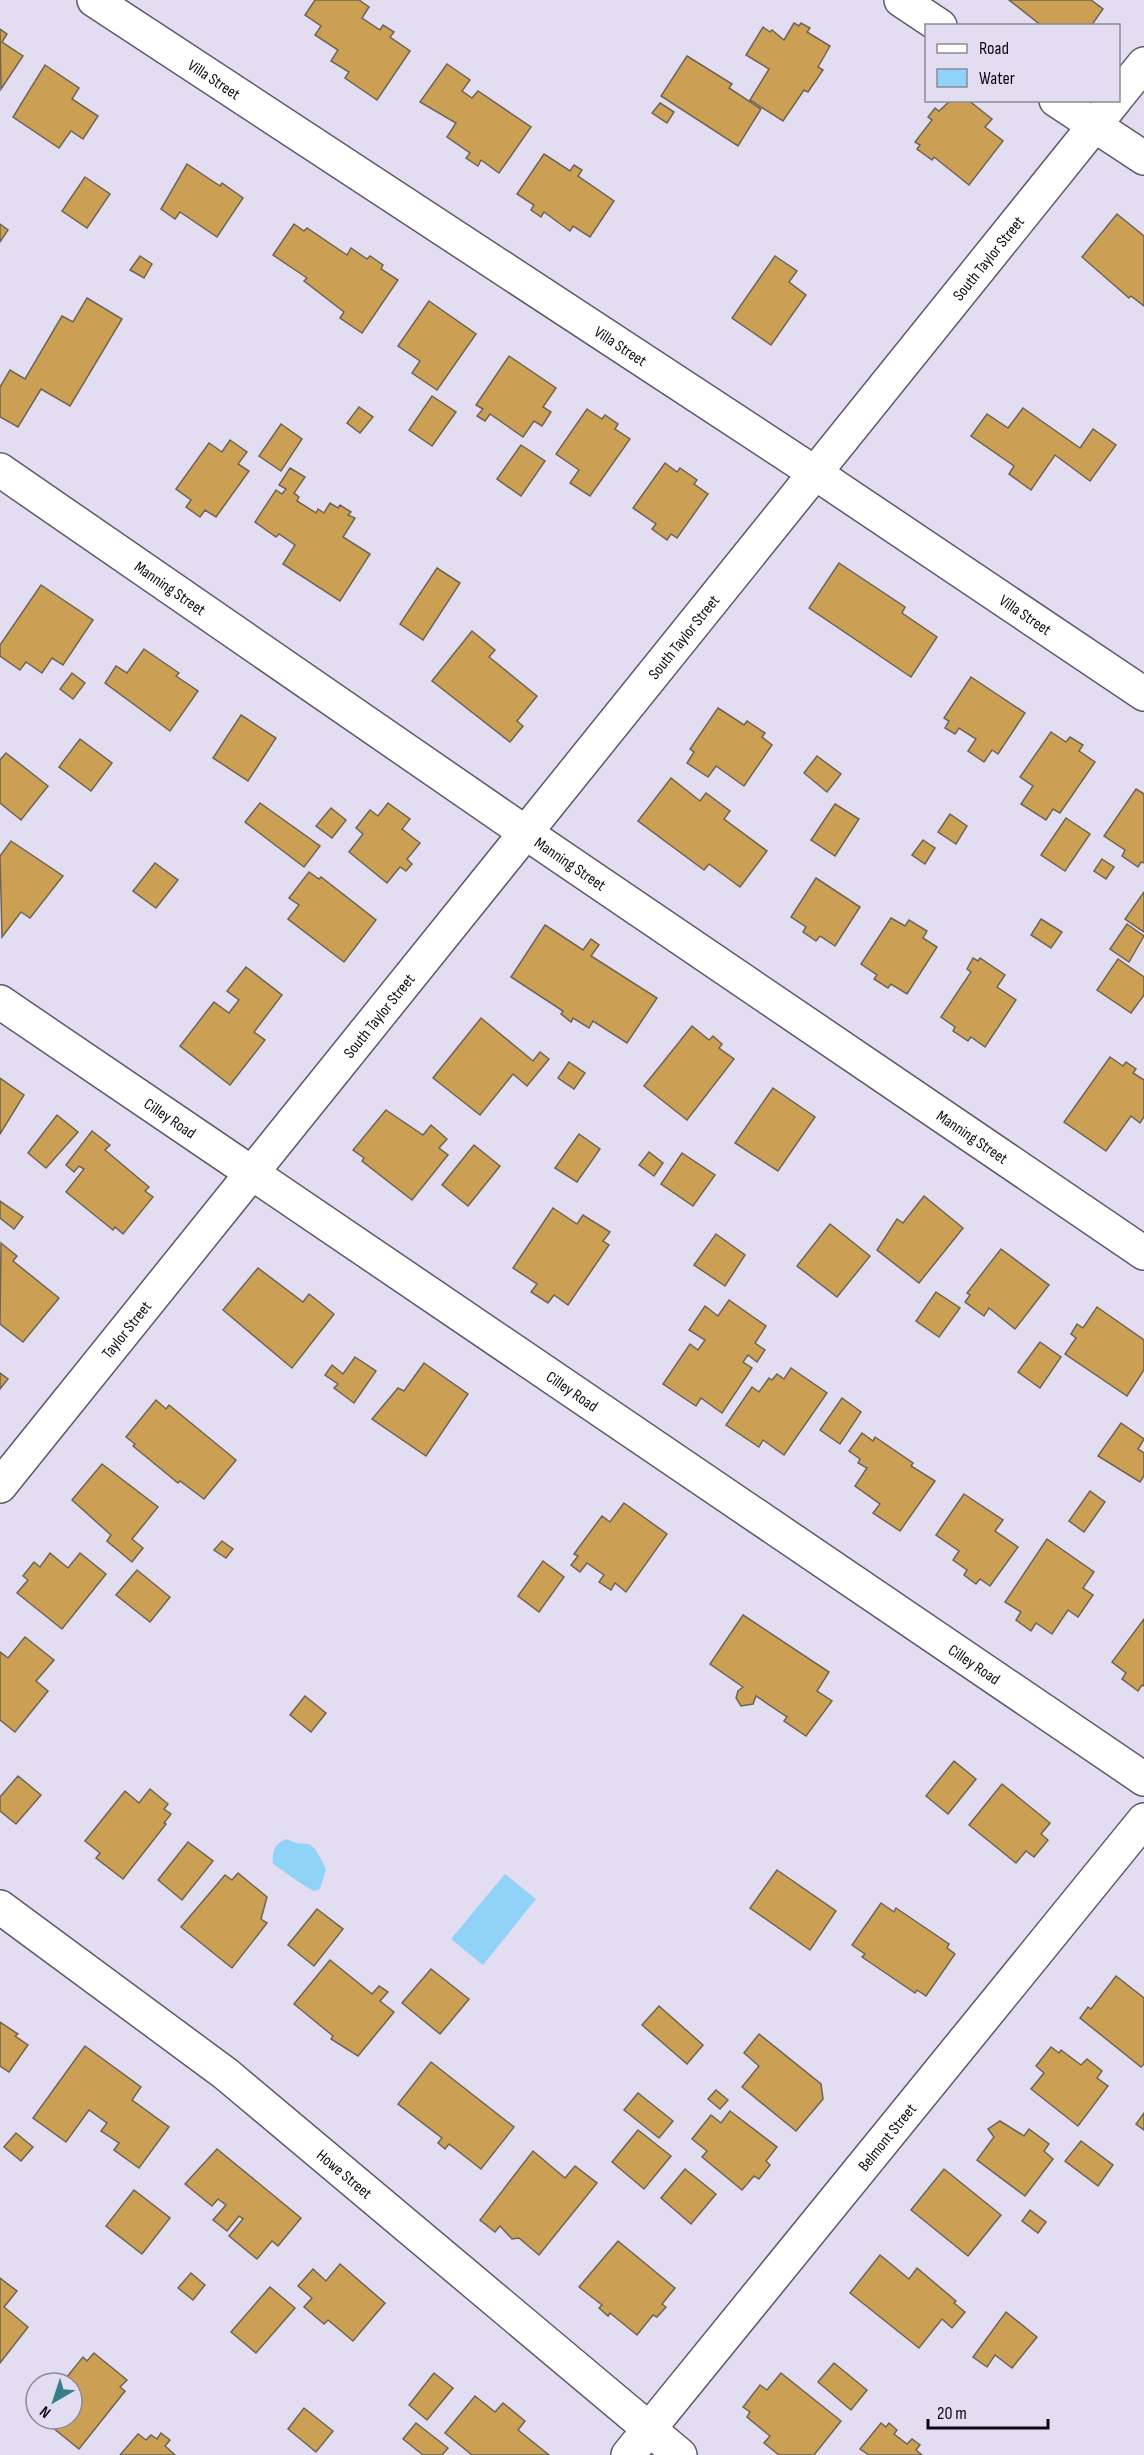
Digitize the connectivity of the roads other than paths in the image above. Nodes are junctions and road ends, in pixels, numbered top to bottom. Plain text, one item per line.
1 (94, 0) edge
2 (901, 0) edge
3 (937, 24) edge
4 (1144, 64) edge
5 (1120, 95) edge
6 (1064, 102) edge
7 (1105, 113) edge
8 (1144, 158) edge
9 (0, 470) edge
10 (815, 473) junction
11 (1144, 694) edge
12 (526, 833) junction
13 (0, 1002) edge
14 (253, 1173) junction
15 (1144, 1253) edge
16 (0, 1486) edge
17 (1144, 1779) edge
18 (1144, 1820) edge
19 (0, 1907) edge
20 (648, 2430) junction
21 (628, 2455) edge
22 (680, 2455) edge

1 - 10 street, Villa Street
2 - 3 street
4 - 5 street
6 - 7 street
7 - 8 street
7 - 10 street, South Taylor Street
9 - 12 street, Manning Street
10 - 11 street, Villa Street
10 - 12 street, South Taylor Street
12 - 14 street, South Taylor Street
12 - 15 street, Manning Street
13 - 14 street, Cilley Road
14 - 16 street, Taylor Street
14 - 17 street, Cilley Road
18 - 20 street, Belmont Street
19 - 20 street, Howe Street
20 - 21 street, Belmont Street
20 - 22 street, Howe Street

